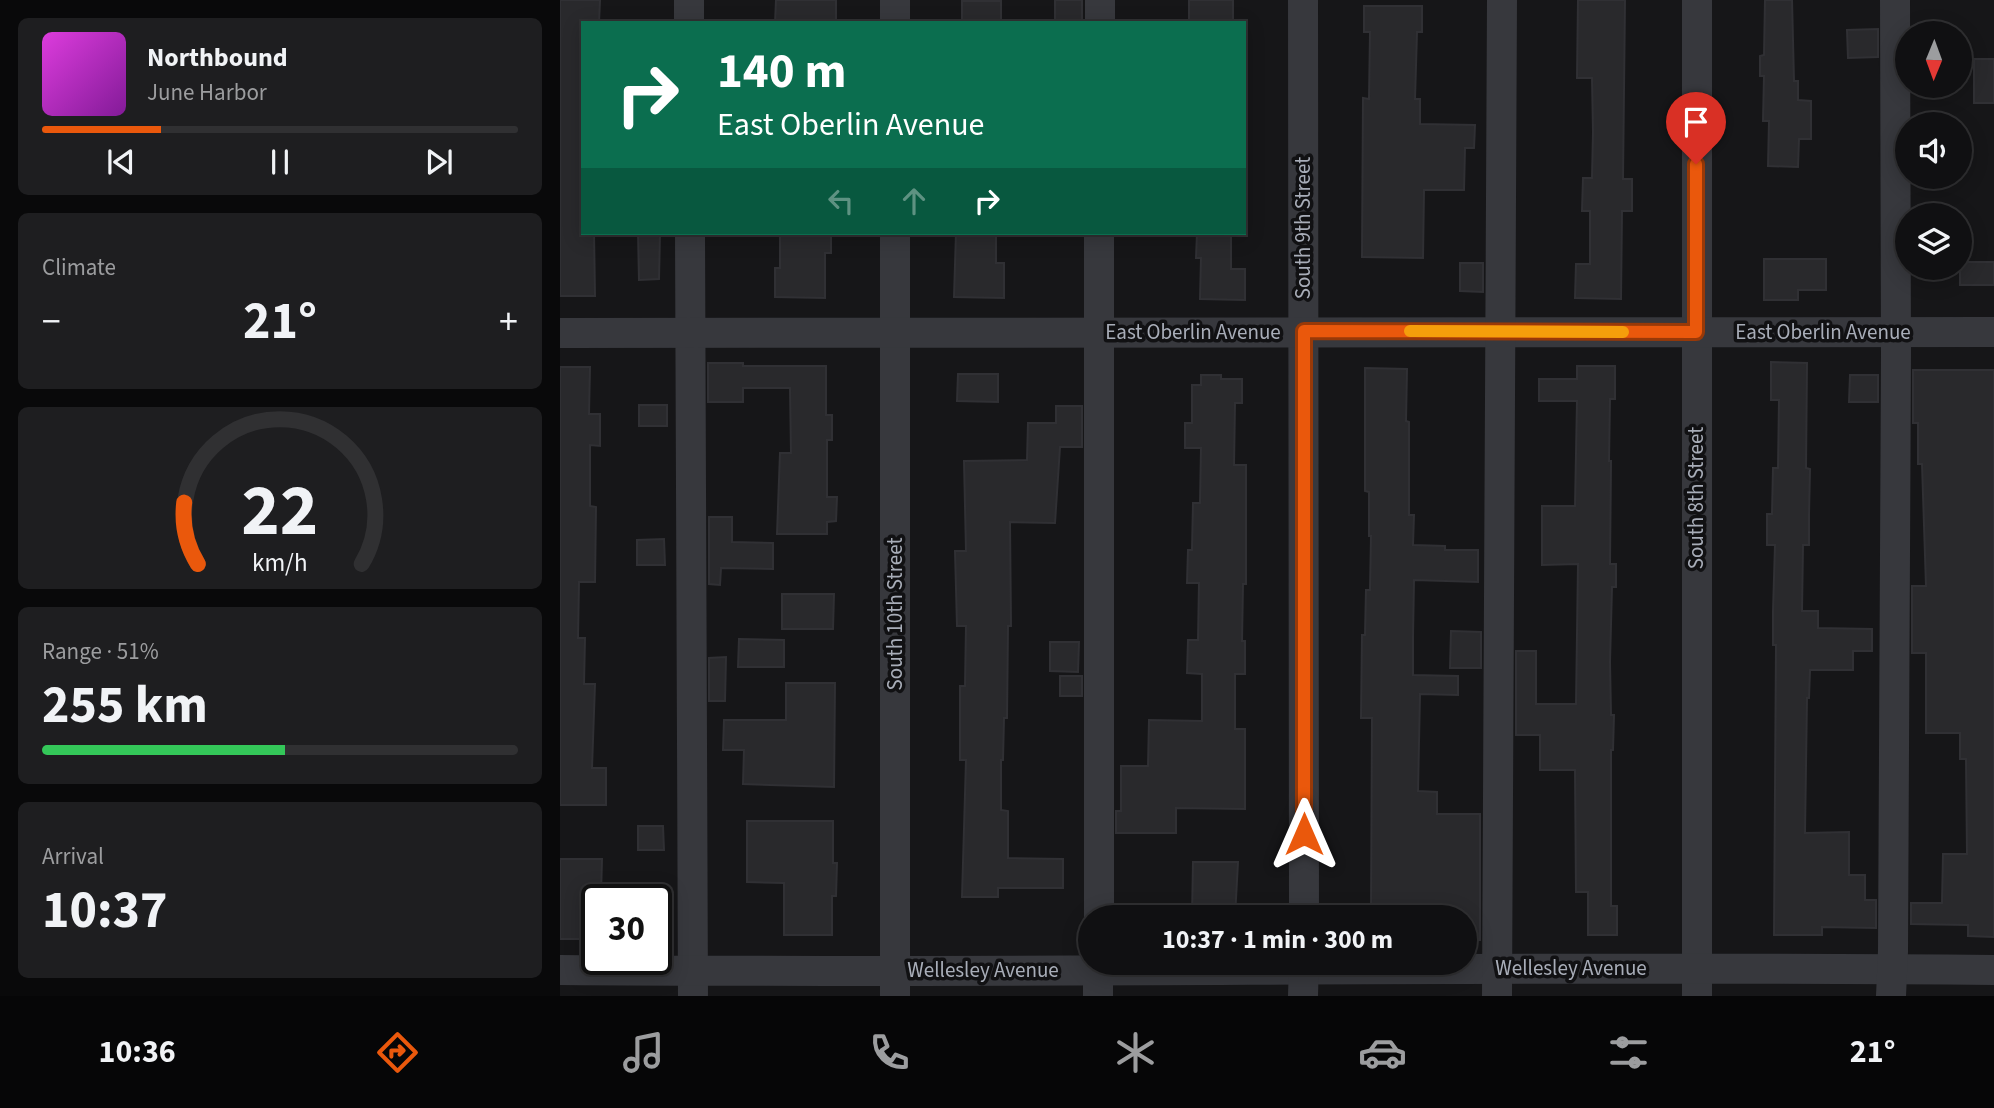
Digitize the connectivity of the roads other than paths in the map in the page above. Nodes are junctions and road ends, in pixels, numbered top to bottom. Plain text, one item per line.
1 (689, 0) edge
2 (895, 0) edge
3 (1100, 0) edge
4 (1303, 0) edge
5 (1502, 0) edge
6 (1697, 0) edge
7 (1895, 0) edge
8 (689, 21) edge
9 (895, 21) edge
10 (1100, 21) edge
11 (690, 235) edge
12 (895, 235) edge
13 (1099, 235) edge
14 (1304, 331) junction
15 (1501, 331) junction
16 (690, 332) junction
17 (895, 332) junction
18 (1099, 332) junction
19 (1696, 332) junction
20 (1896, 332) junction
21 (1994, 332) edge
22 (560, 333) edge
23 (1099, 905) edge
24 (1304, 905) edge
25 (560, 970) edge
26 (1994, 970) edge
27 (1098, 976) edge
28 (1303, 976) edge
29 (1497, 982) edge
30 (1696, 982) edge
31 (1892, 982) edge
32 (693, 983) edge
33 (895, 983) edge

1 - 8 street
2 - 9 street
3 - 10 street
4 - 14 street, South 9th Street
5 - 15 street
6 - 19 street, South 8th Street
7 - 20 street
11 - 16 street
12 - 17 street, South 10th Street
13 - 18 street
14 - 15 street, East Oberlin Avenue
14 - 18 street, East Oberlin Avenue
14 - 24 street, South 9th Street
15 - 19 street, East Oberlin Avenue
15 - 29 street
16 - 17 street, East Oberlin Avenue
16 - 22 street, East Oberlin Avenue
16 - 32 street
17 - 18 street, East Oberlin Avenue
17 - 33 street, South 10th Street
18 - 23 street
19 - 20 street, East Oberlin Avenue
19 - 30 street, South 8th Street
20 - 21 street, East Oberlin Avenue
20 - 31 street
25 - 32 street, Wellesley Avenue
26 - 31 street, Wellesley Avenue
27 - 28 street, Wellesley Avenue
27 - 33 street, Wellesley Avenue
28 - 29 street, Wellesley Avenue
29 - 30 street, Wellesley Avenue
30 - 31 street, Wellesley Avenue
32 - 33 street, Wellesley Avenue

